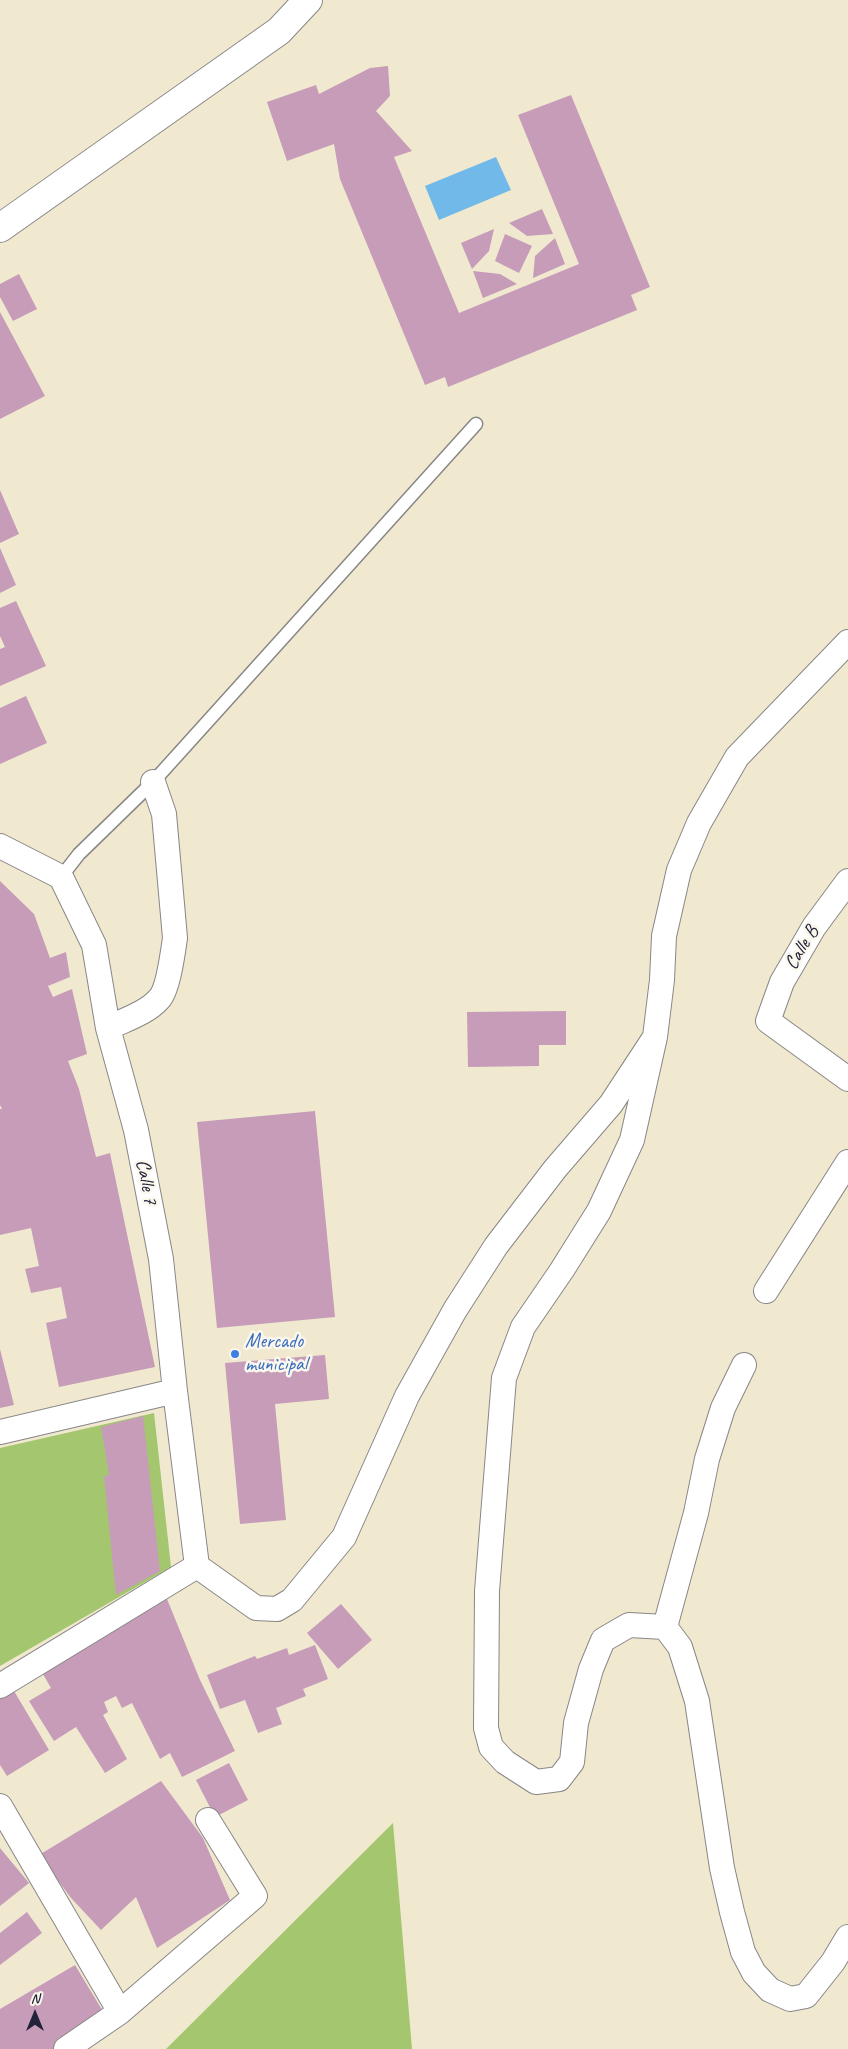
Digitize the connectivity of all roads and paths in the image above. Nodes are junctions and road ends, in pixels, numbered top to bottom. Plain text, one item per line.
1 (308, 0) edge
2 (0, 228) edge
3 (476, 424) dead end
4 (848, 642) edge
5 (153, 782) junction
6 (0, 846) edge
7 (61, 877) junction
8 (848, 881) edge
9 (108, 1028) junction
10 (655, 1037) junction
11 (848, 1079) edge
12 (848, 1162) edge
13 (766, 1291) dead end
14 (744, 1365) dead end
15 (175, 1391) junction
16 (0, 1432) edge
17 (197, 1566) junction
18 (665, 1627) junction
19 (0, 1686) edge
20 (0, 1806) edge
21 (208, 1820) dead end
22 (848, 1937) edge
23 (120, 2012) junction
24 (66, 2049) edge

1 - 2 main road
3 - 5 lane
4 - 10 street
5 - 7 lane
5 - 9 street
6 - 7 street
7 - 9 street, Calle 7
8 - 11 street, Calle B
9 - 15 street, Calle 7
10 - 17 street
10 - 18 street
12 - 13 street
14 - 18 street
15 - 16 street
15 - 17 street, Calle 7
17 - 19 street
18 - 22 street
20 - 23 street
21 - 23 street
23 - 24 street

